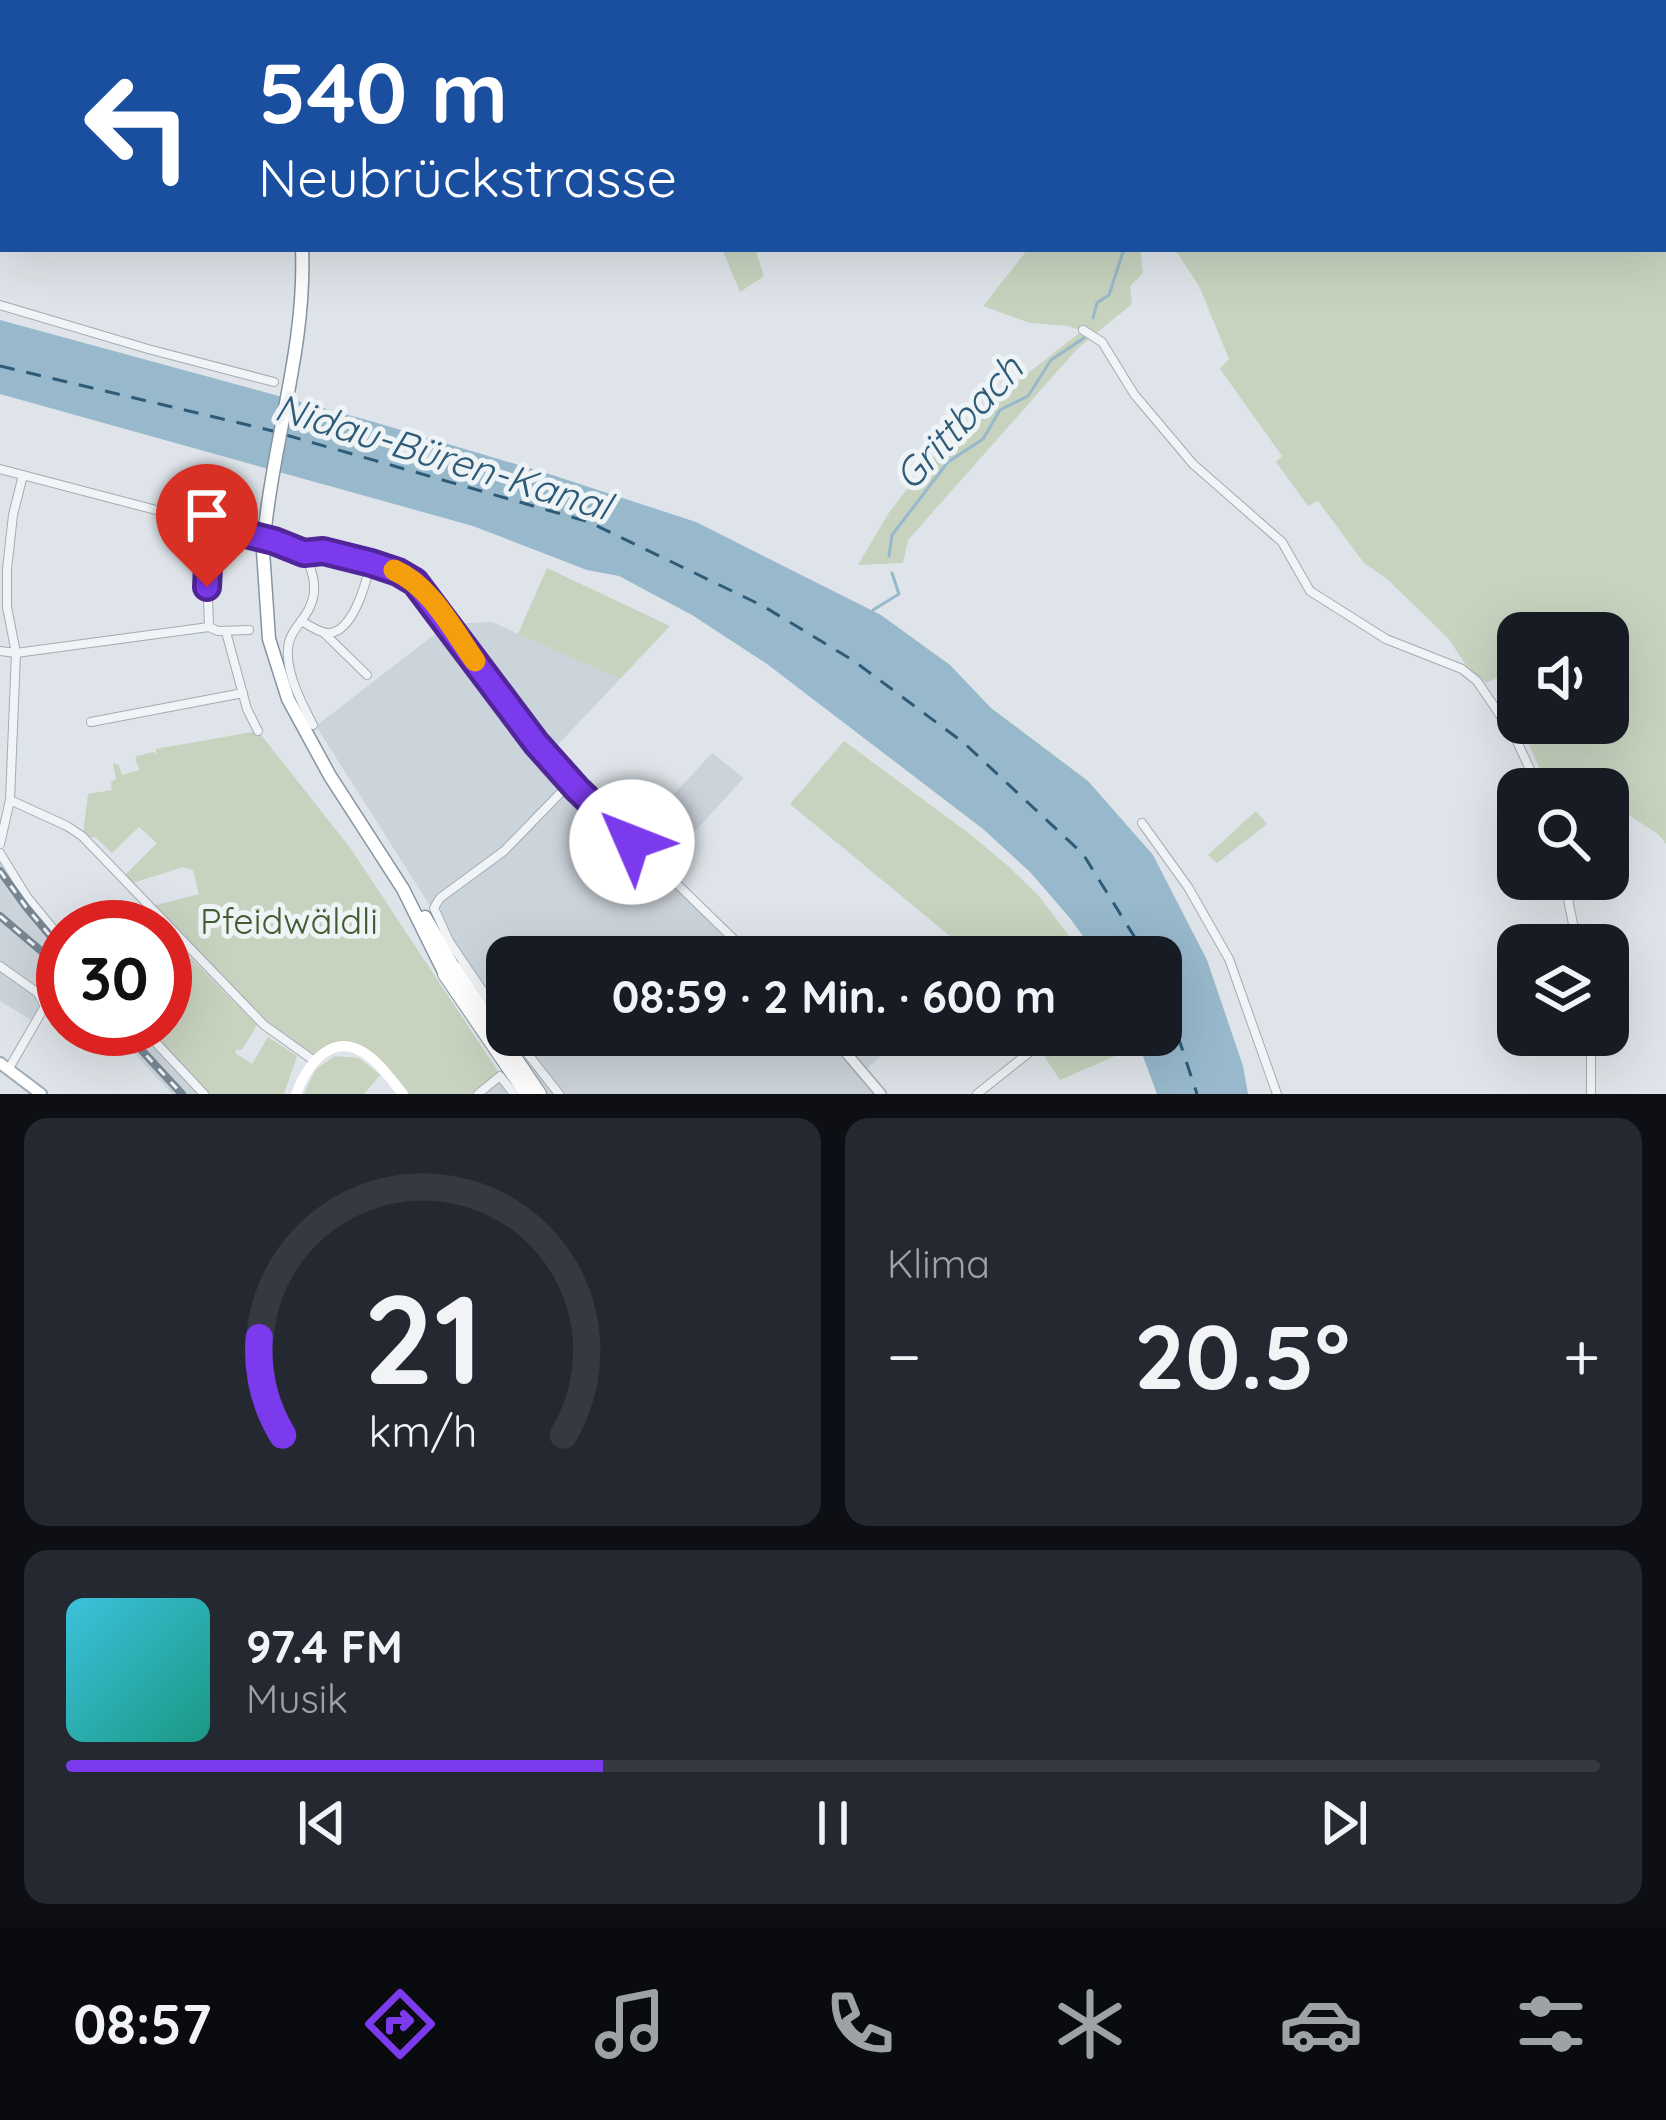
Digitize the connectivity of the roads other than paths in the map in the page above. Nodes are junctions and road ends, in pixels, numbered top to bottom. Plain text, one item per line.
1 (302, 252) edge
2 (0, 305) edge
3 (1090, 333) dead end
4 (274, 382) dead end
5 (0, 469) edge
6 (22, 475) junction
7 (210, 525) junction
8 (304, 553) junction
9 (371, 563) junction
10 (301, 622) junction
11 (209, 627) junction
12 (249, 630) dead end
13 (226, 632) junction
14 (324, 633) junction
15 (0, 651) edge
16 (16, 653) junction
17 (367, 676) dead end
18 (243, 694) junction
19 (91, 722) dead end
20 (313, 725) dead end
21 (258, 731) dead end
22 (1529, 768) edge
23 (571, 782) junction
24 (10, 800) junction
25 (1142, 823) dead end
26 (0, 849) edge
27 (36, 908) edge
28 (729, 936) edge
29 (0, 966) edge
30 (449, 971) junction
31 (486, 996) edge
32 (168, 1056) edge
33 (529, 1056) edge
34 (849, 1056) edge
35 (1025, 1056) edge
36 (1592, 1056) edge
37 (314, 1060) junction
38 (4, 1067) edge
39 (40, 1094) edge
40 (204, 1094) edge
41 (296, 1094) edge
42 (404, 1094) edge
43 (478, 1094) edge
44 (514, 1094) edge
45 (527, 1094) edge
46 (542, 1094) edge
47 (559, 1094) edge
48 (881, 1094) edge
49 (977, 1094) edge
50 (1277, 1094) edge
51 (1591, 1094) edge

1 - 30 highway, bridge
2 - 4 street
3 - 22 street
5 - 6 street
6 - 7 street
6 - 16 street
7 - 8 street
7 - 11 street
8 - 9 street
8 - 10 street
9 - 14 street
9 - 23 street
10 - 14 street
10 - 20 street
11 - 13 street
11 - 16 street
12 - 13 street
13 - 18 street
14 - 17 street
15 - 16 street
16 - 24 street
18 - 19 street
18 - 21 street
23 - 28 street
23 - 31 street
24 - 26 street
24 - 37 street
25 - 50 street
26 - 27 street
29 - 38 street
30 - 45 highway
30 - 46 highway
32 - 40 street
33 - 47 street
34 - 48 street
35 - 49 street
36 - 51 street
37 - 41 main road
37 - 42 main road
38 - 39 main road
43 - 44 street

